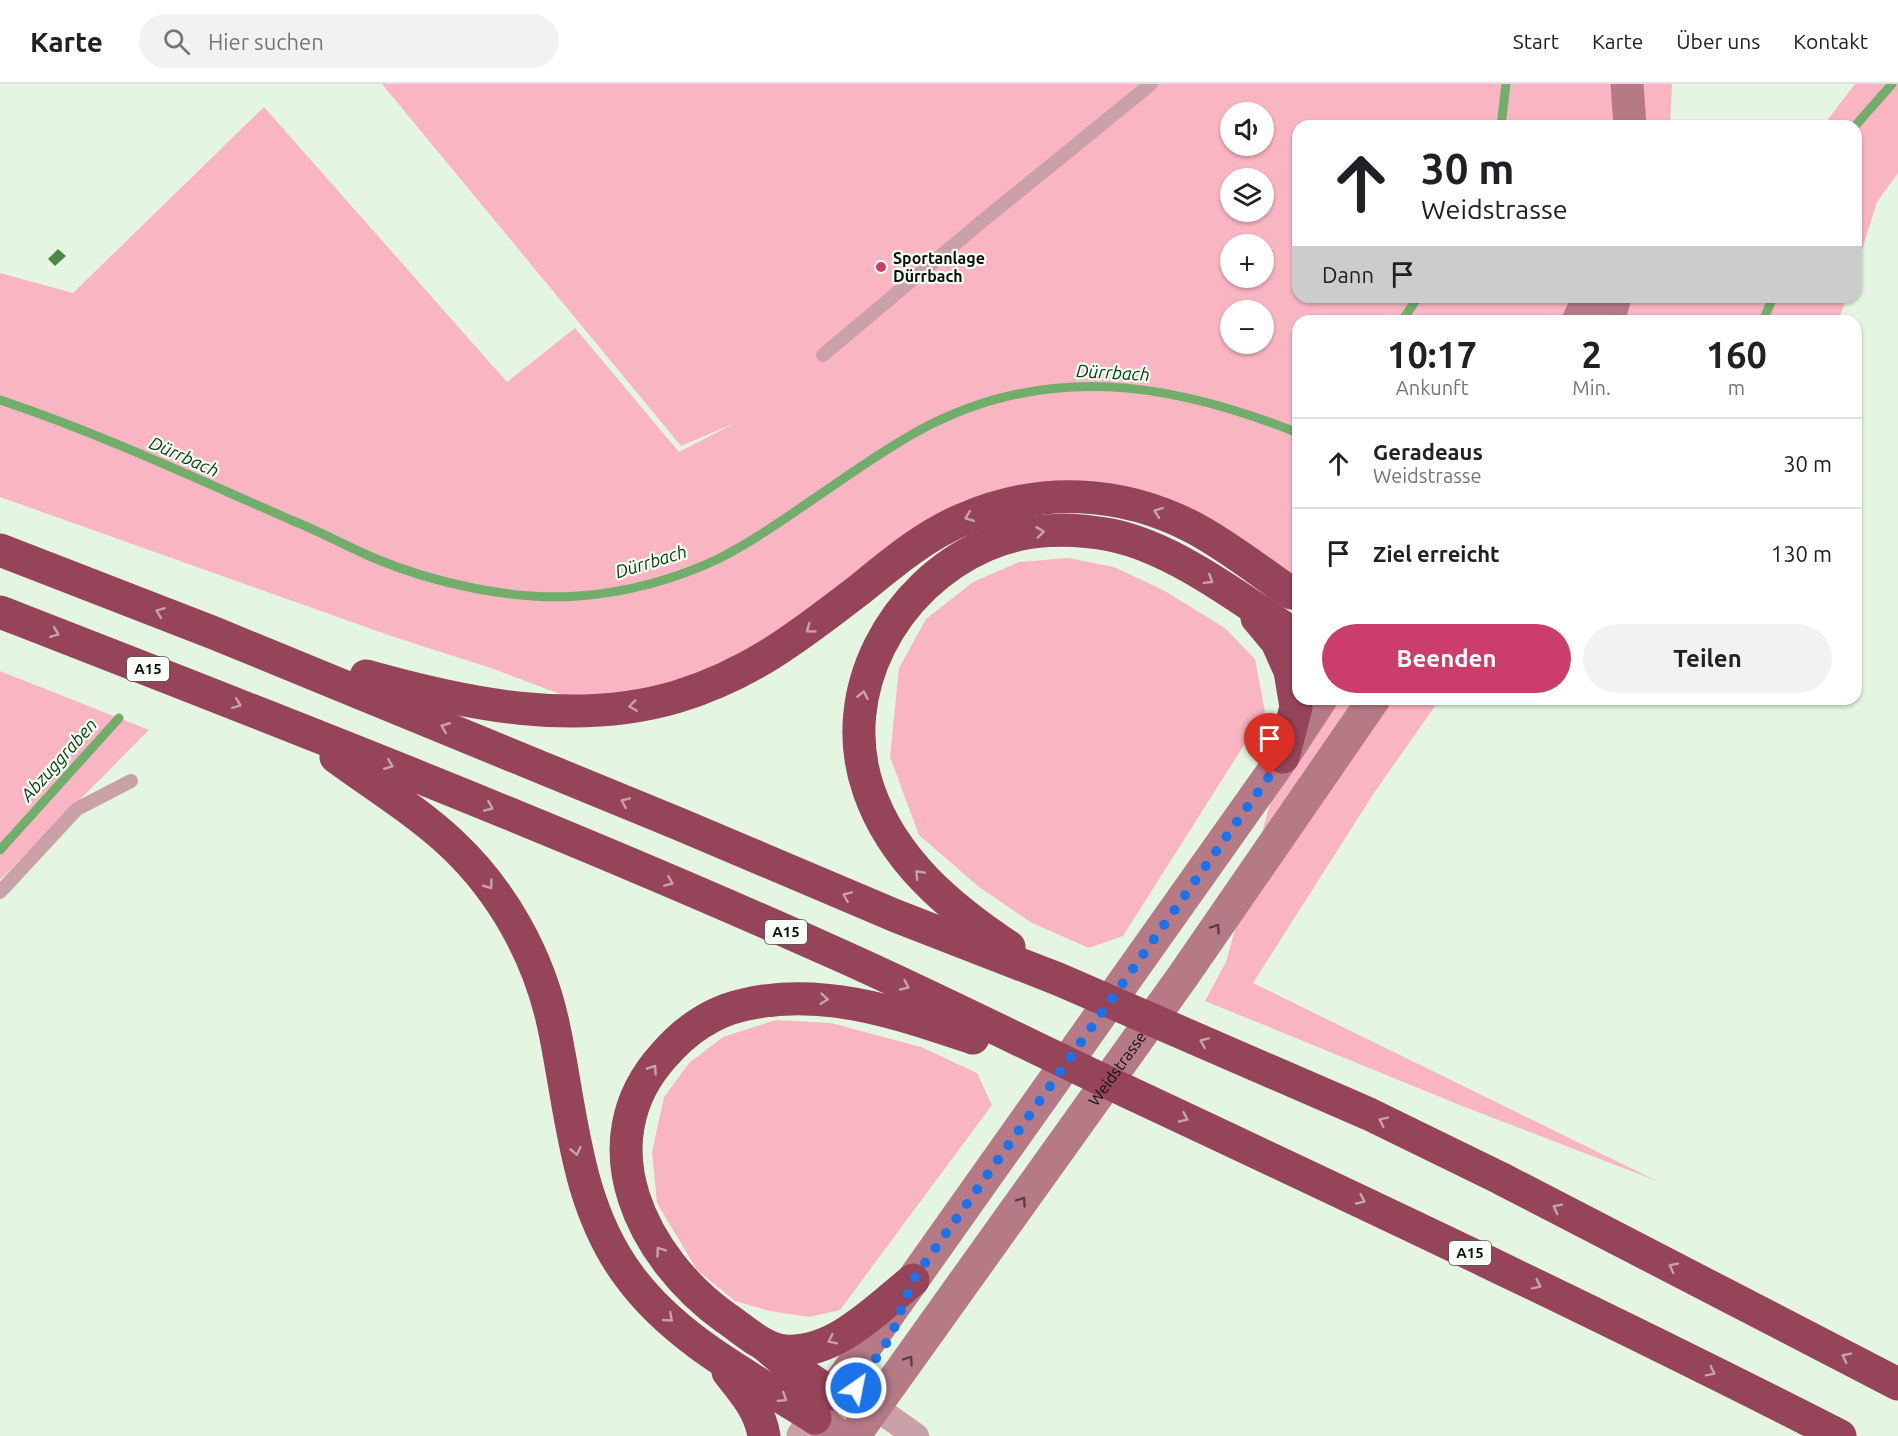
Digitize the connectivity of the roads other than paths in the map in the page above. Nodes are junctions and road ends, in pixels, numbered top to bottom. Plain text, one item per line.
1 (1151, 84) edge
2 (1628, 84) edge
3 (1630, 120) edge
4 (823, 356) dead end
5 (0, 550) edge
6 (1292, 593) edge
7 (1243, 601) junction
8 (0, 612) edge
9 (214, 633) junction
10 (1292, 633) edge
11 (1292, 683) edge
12 (1296, 705) edge
13 (1317, 705) edge
14 (1347, 705) edge
15 (1370, 705) edge
16 (296, 726) junction
17 (1283, 757) junction
18 (132, 781) dead end
19 (1316, 782) junction
20 (0, 892) edge
21 (1058, 979) junction
22 (1131, 1094) junction
23 (913, 1280) junction
24 (766, 1346) junction
25 (716, 1357) junction
26 (1898, 1384) edge
27 (838, 1424) edge
28 (765, 1436) edge
29 (916, 1436) edge
30 (1840, 1436) edge

1 - 4 lane
2 - 3 main road
9 -> 5 highway
6 -> 9 highway
7 - 10 highway
7 - 11 highway
21 -> 7 highway
8 -> 16 highway, A15
21 -> 9 highway
12 - 17 highway
13 - 17 main road
14 - 19 main road
15 - 19 main road, Weidstrasse
16 -> 22 highway, A15
16 -> 25 highway
17 - 23 main road
18 - 20 lane
27 -> 19 main road, Weidstrasse
26 -> 21 highway
24 -> 22 highway
22 -> 30 highway, A15
23 -> 24 highway
23 - 27 main road
24 - 27 highway
25 -> 27 highway
25 - 28 highway
27 - 29 street

